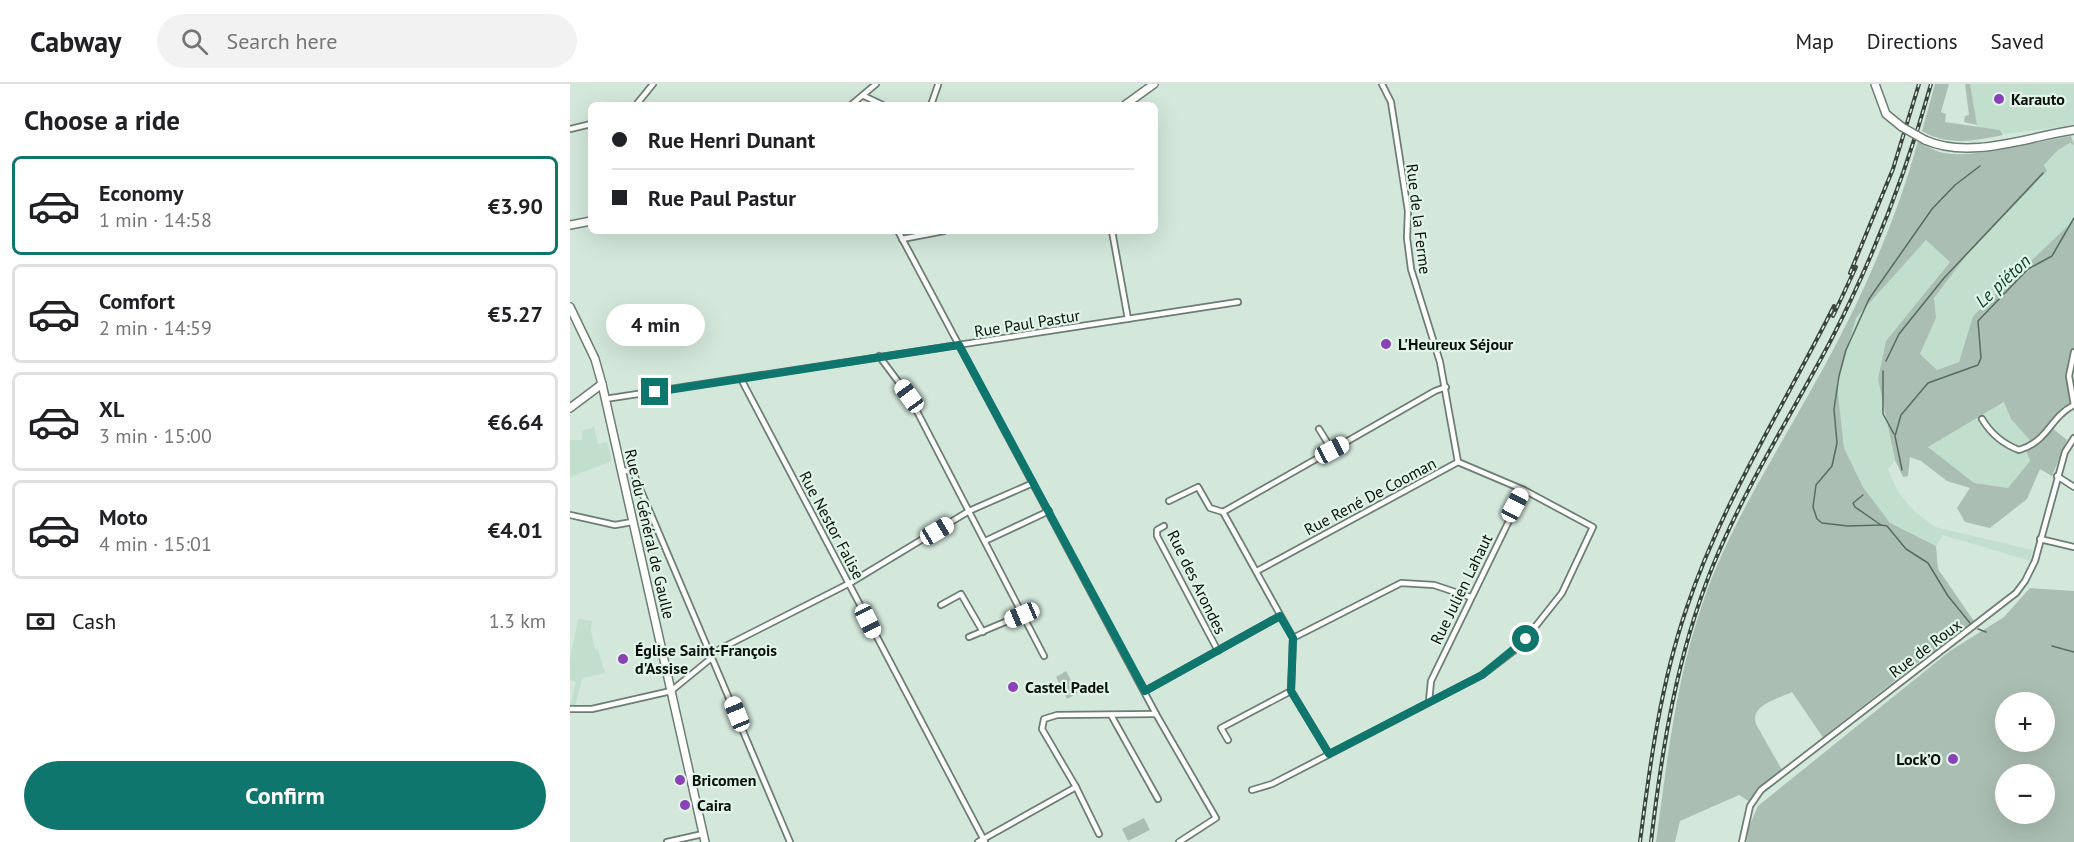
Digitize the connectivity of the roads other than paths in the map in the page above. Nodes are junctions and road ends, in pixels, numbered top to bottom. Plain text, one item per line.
1 (653, 84) edge
2 (876, 84) edge
3 (1154, 84) edge
4 (1382, 84) edge
5 (1875, 84) edge
6 (938, 85) edge
7 (864, 96) junction
8 (638, 102) edge
9 (855, 102) edge
10 (877, 102) edge
11 (932, 102) edge
12 (1129, 102) edge
13 (588, 125) edge
14 (570, 129) edge
15 (2074, 130) edge
16 (588, 222) edge
17 (570, 225) edge
18 (900, 234) edge
19 (926, 234) edge
20 (1113, 234) edge
21 (902, 238) junction
22 (1238, 302) dead end
23 (570, 307) edge
24 (1128, 319) junction
25 (959, 345) junction
26 (2074, 352) edge
27 (879, 356) junction
28 (741, 379) junction
29 (602, 384) junction
30 (1446, 387) junction
31 (605, 399) junction
32 (2074, 405) edge
33 (570, 408) edge
34 (1983, 419) dead end
35 (1319, 429) dead end
36 (2074, 438) edge
37 (1332, 450) junction
38 (1458, 462) junction
39 (621, 470) junction
40 (2057, 476) junction
41 (1033, 483) junction
42 (2074, 487) edge
43 (1524, 490) junction
44 (1169, 501) dead end
45 (969, 511) junction
46 (1049, 511) junction
47 (1223, 512) junction
48 (570, 515) edge
49 (632, 522) junction
50 (1164, 526) dead end
51 (2040, 539) junction
52 (985, 541) junction
53 (2074, 547) edge
54 (1257, 571) junction
55 (850, 583) junction
56 (1470, 597) junction
57 (941, 605) dead end
58 (1022, 615) junction
59 (1280, 616) junction
60 (983, 632) junction
61 (969, 637) dead end
62 (1293, 638) junction
63 (1218, 651) junction
64 (712, 653) junction
65 (1044, 656) dead end
66 (671, 691) junction
67 (1145, 691) junction
68 (1291, 691) junction
69 (1429, 701) junction
70 (570, 709) edge
71 (1156, 714) junction
72 (1112, 715) junction
73 (1228, 740) dead end
74 (1329, 754) junction
75 (1076, 787) junction
76 (1252, 790) dead end
77 (1158, 800) dead end
78 (703, 834) junction
79 (1099, 834) dead end
80 (982, 841) edge
81 (667, 842) edge
82 (705, 842) edge
83 (790, 842) edge
84 (1179, 842) edge
85 (1742, 842) edge

1 - 8 street
2 - 7 street
3 - 12 main road
4 - 30 street, Rue de la Ferme
5 - 15 main road, bridge
6 - 11 street
7 - 9 street
7 - 10 street
13 - 14 street
16 - 17 main road
18 - 21 street
19 - 21 street
20 - 24 street
21 - 25 street
22 - 24 street, Rue Paul Pastur
23 - 29 main road, Rue du Général de Gaulle
24 - 25 street, Rue Paul Pastur
25 - 27 street, Rue Paul Pastur
25 - 41 street
26 - 32 street
27 - 28 street, Rue Paul Pastur
27 - 45 street
28 - 31 street, Rue Paul Pastur
28 - 55 street, Rue Nestor Falise
29 - 31 main road, Rue du Général de Gaulle
29 - 33 main road
30 - 37 street
30 - 38 street, Rue de la Ferme
31 - 39 main road, Rue du Général de Gaulle
32 - 34 street
35 - 37 street
36 - 40 street, Rue de Roux
37 - 47 street
38 - 43 street, Rue René De Cooman
38 - 54 street, Rue René De Cooman
39 - 49 main road, Rue du Général de Gaulle
39 - 64 street
40 - 42 street
40 - 51 street, Rue de Roux
41 - 45 street
41 - 46 street
43 - 56 street, Rue Julien Lahaut
43 - 69 street, Rue René De Cooman
44 - 47 street
45 - 52 street
45 - 55 street
46 - 52 street
46 - 67 street
47 - 54 street
48 - 49 street
49 - 66 main road, Rue du Général de Gaulle
50 - 63 street, Rue des Arondes
51 - 53 street
51 - 85 street, Rue de Roux
52 - 58 street
54 - 59 street
55 - 64 street
55 - 80 street, Rue Nestor Falise
56 - 62 street
56 - 69 street, Rue Julien Lahaut
57 - 60 street
58 - 60 street
58 - 65 street
59 - 62 street
59 - 63 street
60 - 61 street
62 - 68 street
63 - 67 street
64 - 66 street
64 - 83 street
66 - 70 street
66 - 78 main road, Rue du Général de Gaulle
67 - 71 street
68 - 73 street
68 - 74 street
69 - 74 street
71 - 72 street
71 - 84 street
72 - 75 street
72 - 77 street
74 - 76 street
75 - 79 street
75 - 80 street
78 - 81 street
78 - 82 main road, Rue du Général de Gaulle

